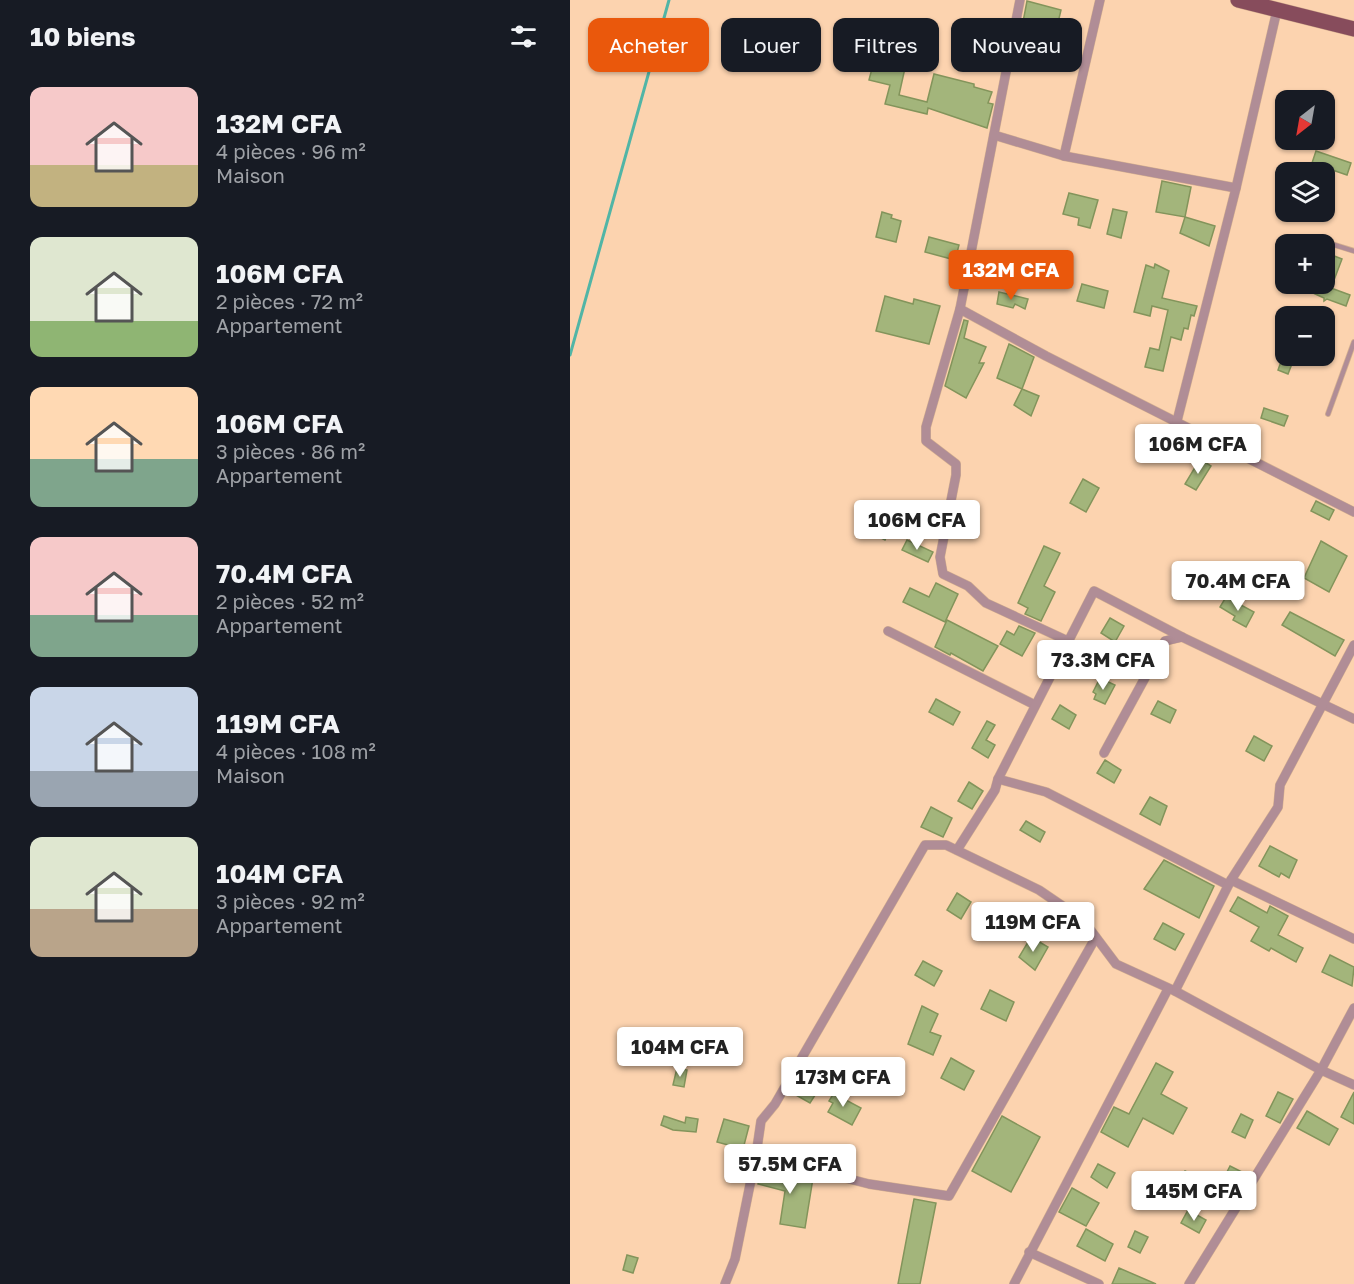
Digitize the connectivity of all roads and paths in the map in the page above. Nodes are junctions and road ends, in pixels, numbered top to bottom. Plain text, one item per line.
1 (1020, 0) edge
2 (1100, 0) edge
3 (1243, 1) edge
4 (1277, 10) junction
5 (1354, 29) edge
6 (994, 135) junction
7 (1064, 156) junction
8 (1236, 189) junction
9 (1335, 245) edge
10 (1354, 251) edge
11 (960, 309) junction
12 (1354, 342) edge
13 (1328, 414) dead end
14 (1177, 421) junction
15 (1354, 512) edge
16 (888, 631) dead end
17 (1182, 637) junction
18 (1068, 641) junction
19 (1354, 645) edge
20 (1323, 704) junction
21 (1035, 705) junction
22 (1354, 719) edge
23 (1104, 753) dead end
24 (998, 779) junction
25 (957, 850) junction
26 (1230, 882) junction
27 (1096, 937) junction
28 (1354, 939) edge
29 (1171, 990) junction
30 (1354, 1008) edge
31 (1320, 1070) junction
32 (1354, 1085) edge
33 (756, 1155) junction
34 (1029, 1252) junction
35 (725, 1284) edge
36 (1014, 1284) edge
37 (1099, 1284) edge
38 (1189, 1284) edge

1 - 6 street
2 - 7 street
3 - 4 main road
4 - 5 main road
4 - 8 street
6 - 7 street
6 - 11 street
7 - 8 street
8 - 14 street
9 - 10 lane
11 - 14 street
11 - 18 street
12 - 13 lane
14 - 15 street
16 - 21 street
17 - 18 street
17 - 20 street
17 - 23 street
18 - 21 street
19 - 20 street
20 - 22 street
20 - 26 street
21 - 24 street
24 - 25 street
24 - 26 street
25 - 27 street
25 - 33 street
26 - 28 street
26 - 29 street
27 - 29 street
27 - 33 street
29 - 31 street
29 - 34 street
30 - 31 street
31 - 32 street
31 - 38 street
33 - 35 street
34 - 36 street
34 - 37 street

